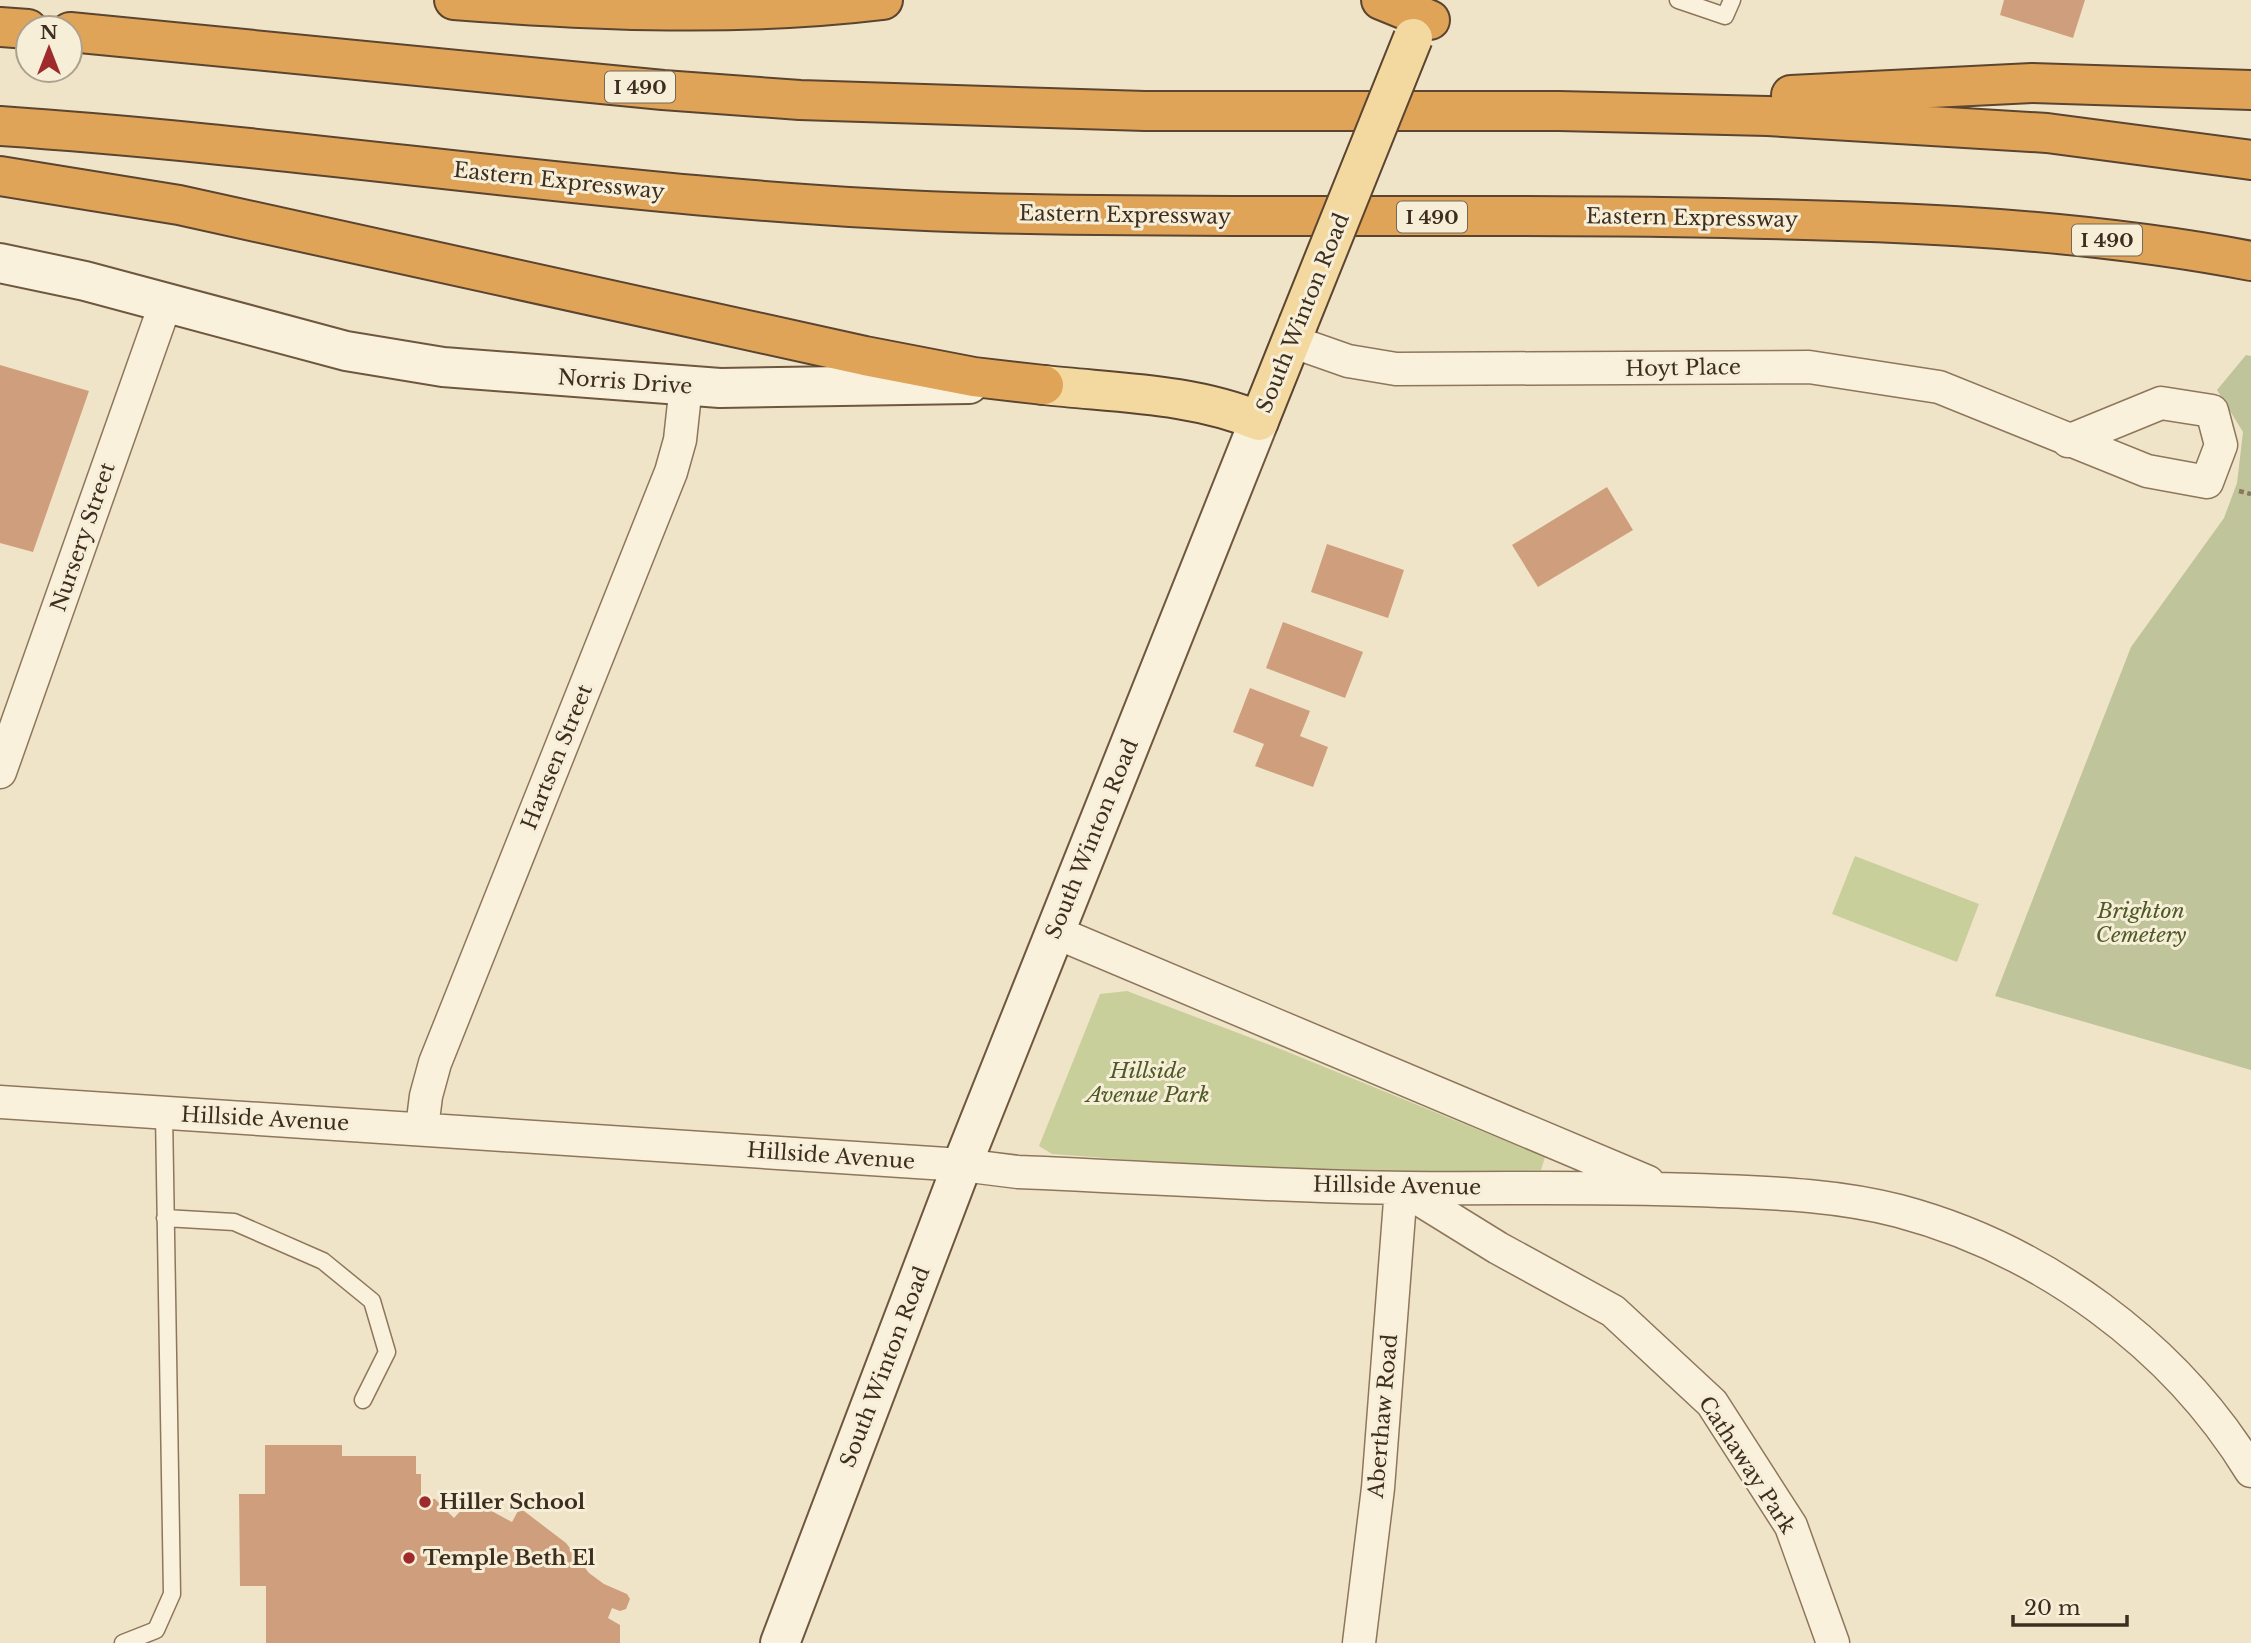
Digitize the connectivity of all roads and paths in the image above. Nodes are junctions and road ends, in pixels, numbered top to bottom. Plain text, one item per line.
1 (454, 0) edge
2 (908, 0) edge
3 (1678, 0) edge
4 (1732, 0) edge
5 (873, 1) edge
6 (1410, 11) edge
7 (84, 33) edge
8 (2251, 90) edge
9 (1559, 111) junction
10 (0, 126) edge
11 (2251, 160) edge
12 (0, 176) edge
13 (1961, 227) junction
14 (2251, 261) edge
15 (0, 262) edge
16 (2251, 288) edge
17 (166, 302) junction
18 (1295, 332) junction
19 (686, 386) junction
20 (1044, 386) junction
21 (1259, 421) junction
22 (2068, 441) dead end
23 (0, 772) edge
24 (1055, 932) junction
25 (0, 1102) edge
26 (164, 1114) junction
27 (422, 1128) junction
28 (962, 1165) junction
29 (1401, 1188) junction
30 (1662, 1188) junction
31 (165, 1218) junction
32 (363, 1400) dead end
33 (2251, 1471) edge
34 (123, 1643) edge
35 (779, 1643) edge
36 (1359, 1643) edge
37 (1833, 1643) edge

1 - 5 highway
2 - 5 highway
3 - 4 lane
6 - 18 main road, South Winton Road, bridge
7 - 9 highway, I 490
8 - 9 highway
9 - 11 highway, I 490
10 - 13 highway, Eastern Expressway / I 490
12 - 20 highway
13 - 14 highway, Eastern Expressway / I 490
13 - 16 highway
15 - 17 main road, Norris Drive
17 - 19 main road, Norris Drive
17 - 23 street, Nursery Street
18 - 21 main road, South Winton Road
18 - 22 street, Hoyt Place
19 - 20 main road, Norris Drive
19 - 27 street, Hartsen Street
20 - 21 main road, Norris Drive
21 - 24 main road, South Winton Road
24 - 28 main road, South Winton Road
24 - 30 street, Hillside Avenue
25 - 26 street, Hillside Avenue
26 - 27 street, Hillside Avenue
26 - 31 lane
27 - 28 street, Hillside Avenue
28 - 29 street, Hillside Avenue
28 - 35 main road, South Winton Road
29 - 30 street, Hillside Avenue
29 - 36 street, Aberthaw Road
29 - 37 street, Cathaway Park
30 - 33 street, Hillside Avenue
31 - 32 lane
31 - 34 lane

